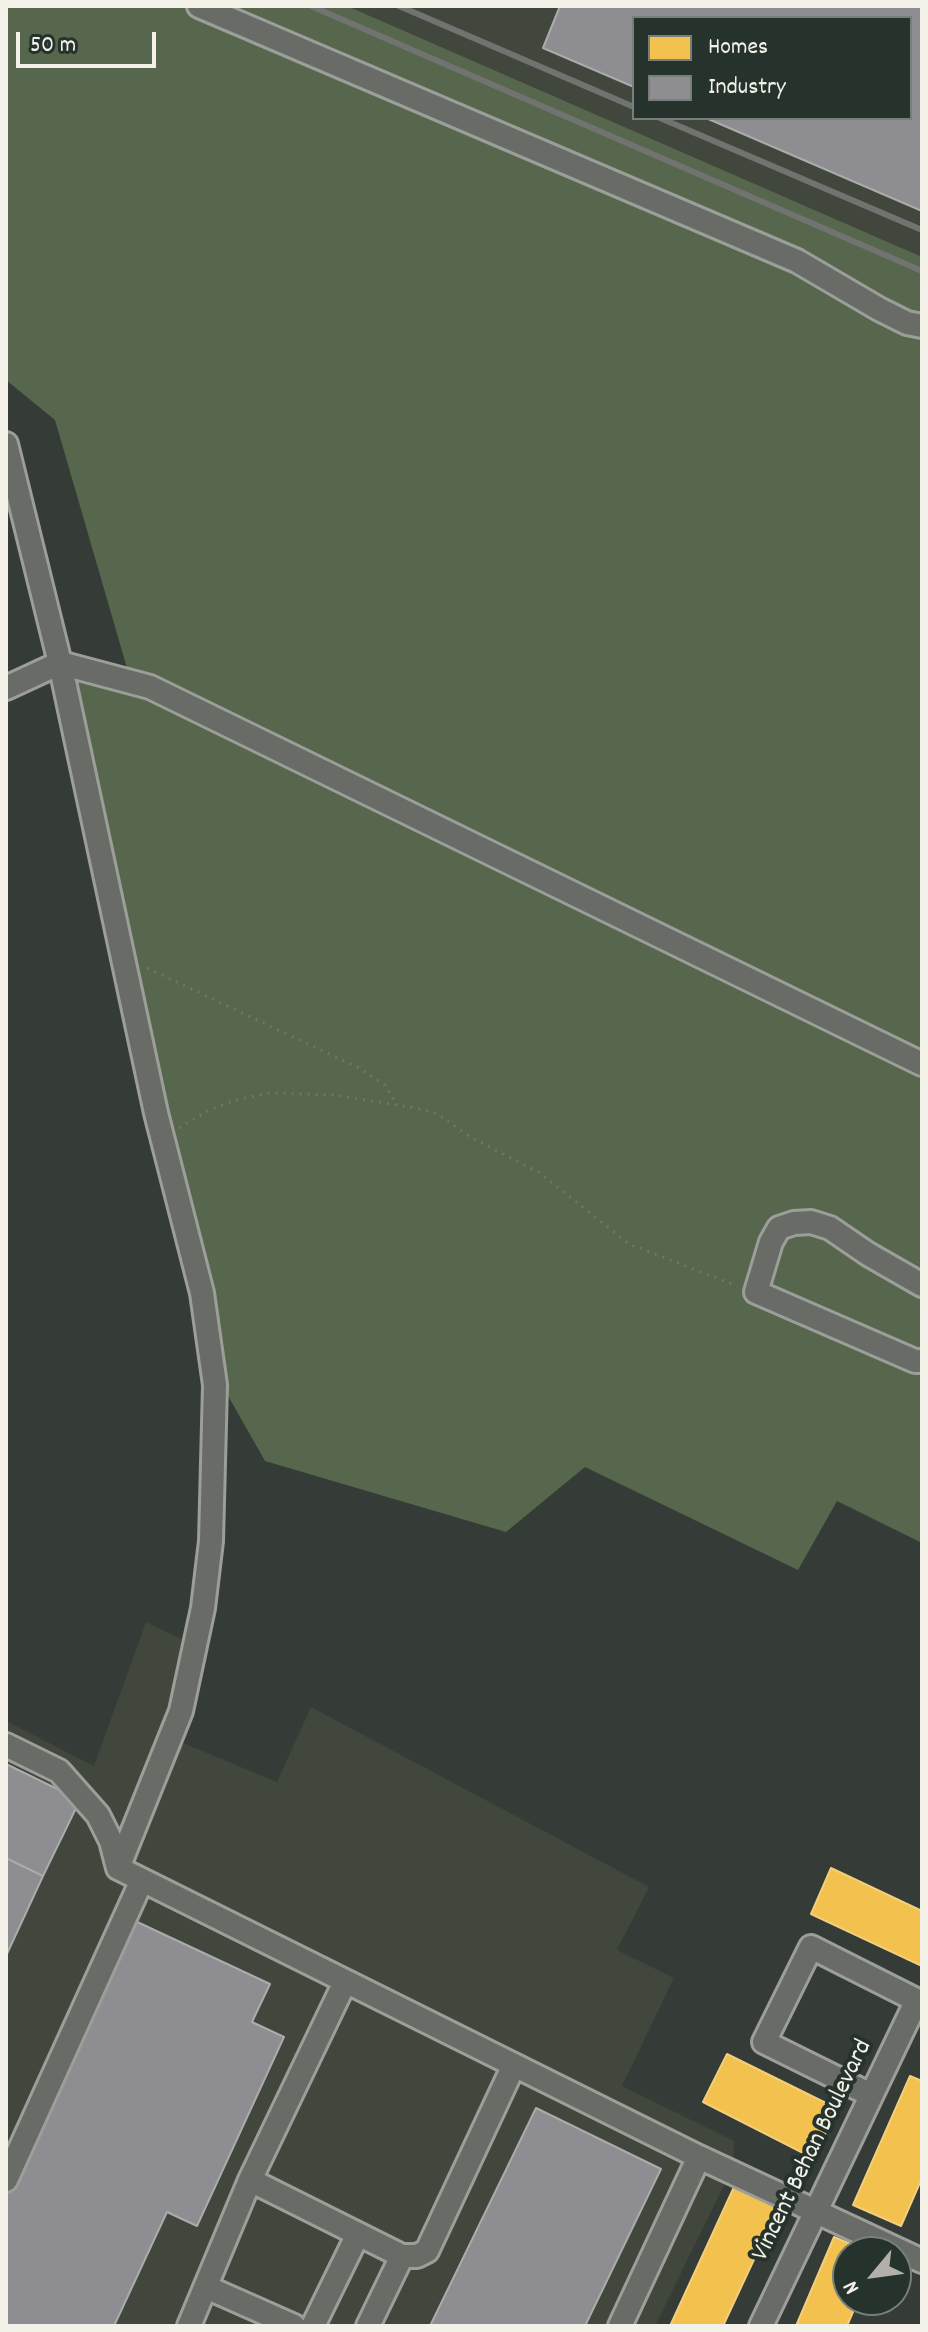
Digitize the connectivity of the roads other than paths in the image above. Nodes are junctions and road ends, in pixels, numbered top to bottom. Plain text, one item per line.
1 (199, 6) edge
2 (922, 326) edge
3 (6, 444) edge
4 (60, 663) junction
5 (6, 688) edge
6 (922, 1064) edge
7 (922, 1285) edge
8 (922, 1361) edge
9 (6, 1745) edge
10 (118, 1868) junction
11 (142, 1880) junction
12 (345, 1982) junction
13 (920, 2002) edge
14 (514, 2065) junction
15 (871, 2095) junction
16 (699, 2157) junction
17 (6, 2180) edge
18 (250, 2180) junction
19 (816, 2210) junction
20 (358, 2234) junction
21 (402, 2256) junction
22 (922, 2261) edge
23 (206, 2287) junction
24 (189, 2326) edge
25 (294, 2326) edge
26 (313, 2326) edge
27 (368, 2326) edge
28 (620, 2326) edge
29 (761, 2326) edge

1 - 2 lane
3 - 4 lane
4 - 5 lane
4 - 6 lane
4 - 10 lane
7 - 8 lane
9 - 10 lane
10 - 11 lane
11 - 12 lane
11 - 17 lane
12 - 14 lane
12 - 18 lane
13 - 15 lane, Vincent Behan Boulevard
13 - 15 lane
14 - 16 lane
14 - 21 lane
15 - 19 lane, Vincent Behan Boulevard
16 - 19 lane
16 - 28 lane
18 - 20 lane
18 - 23 lane
19 - 22 lane
19 - 29 lane, Vincent Behan Boulevard
20 - 21 lane
20 - 26 lane
21 - 27 lane
23 - 24 lane
23 - 25 lane

